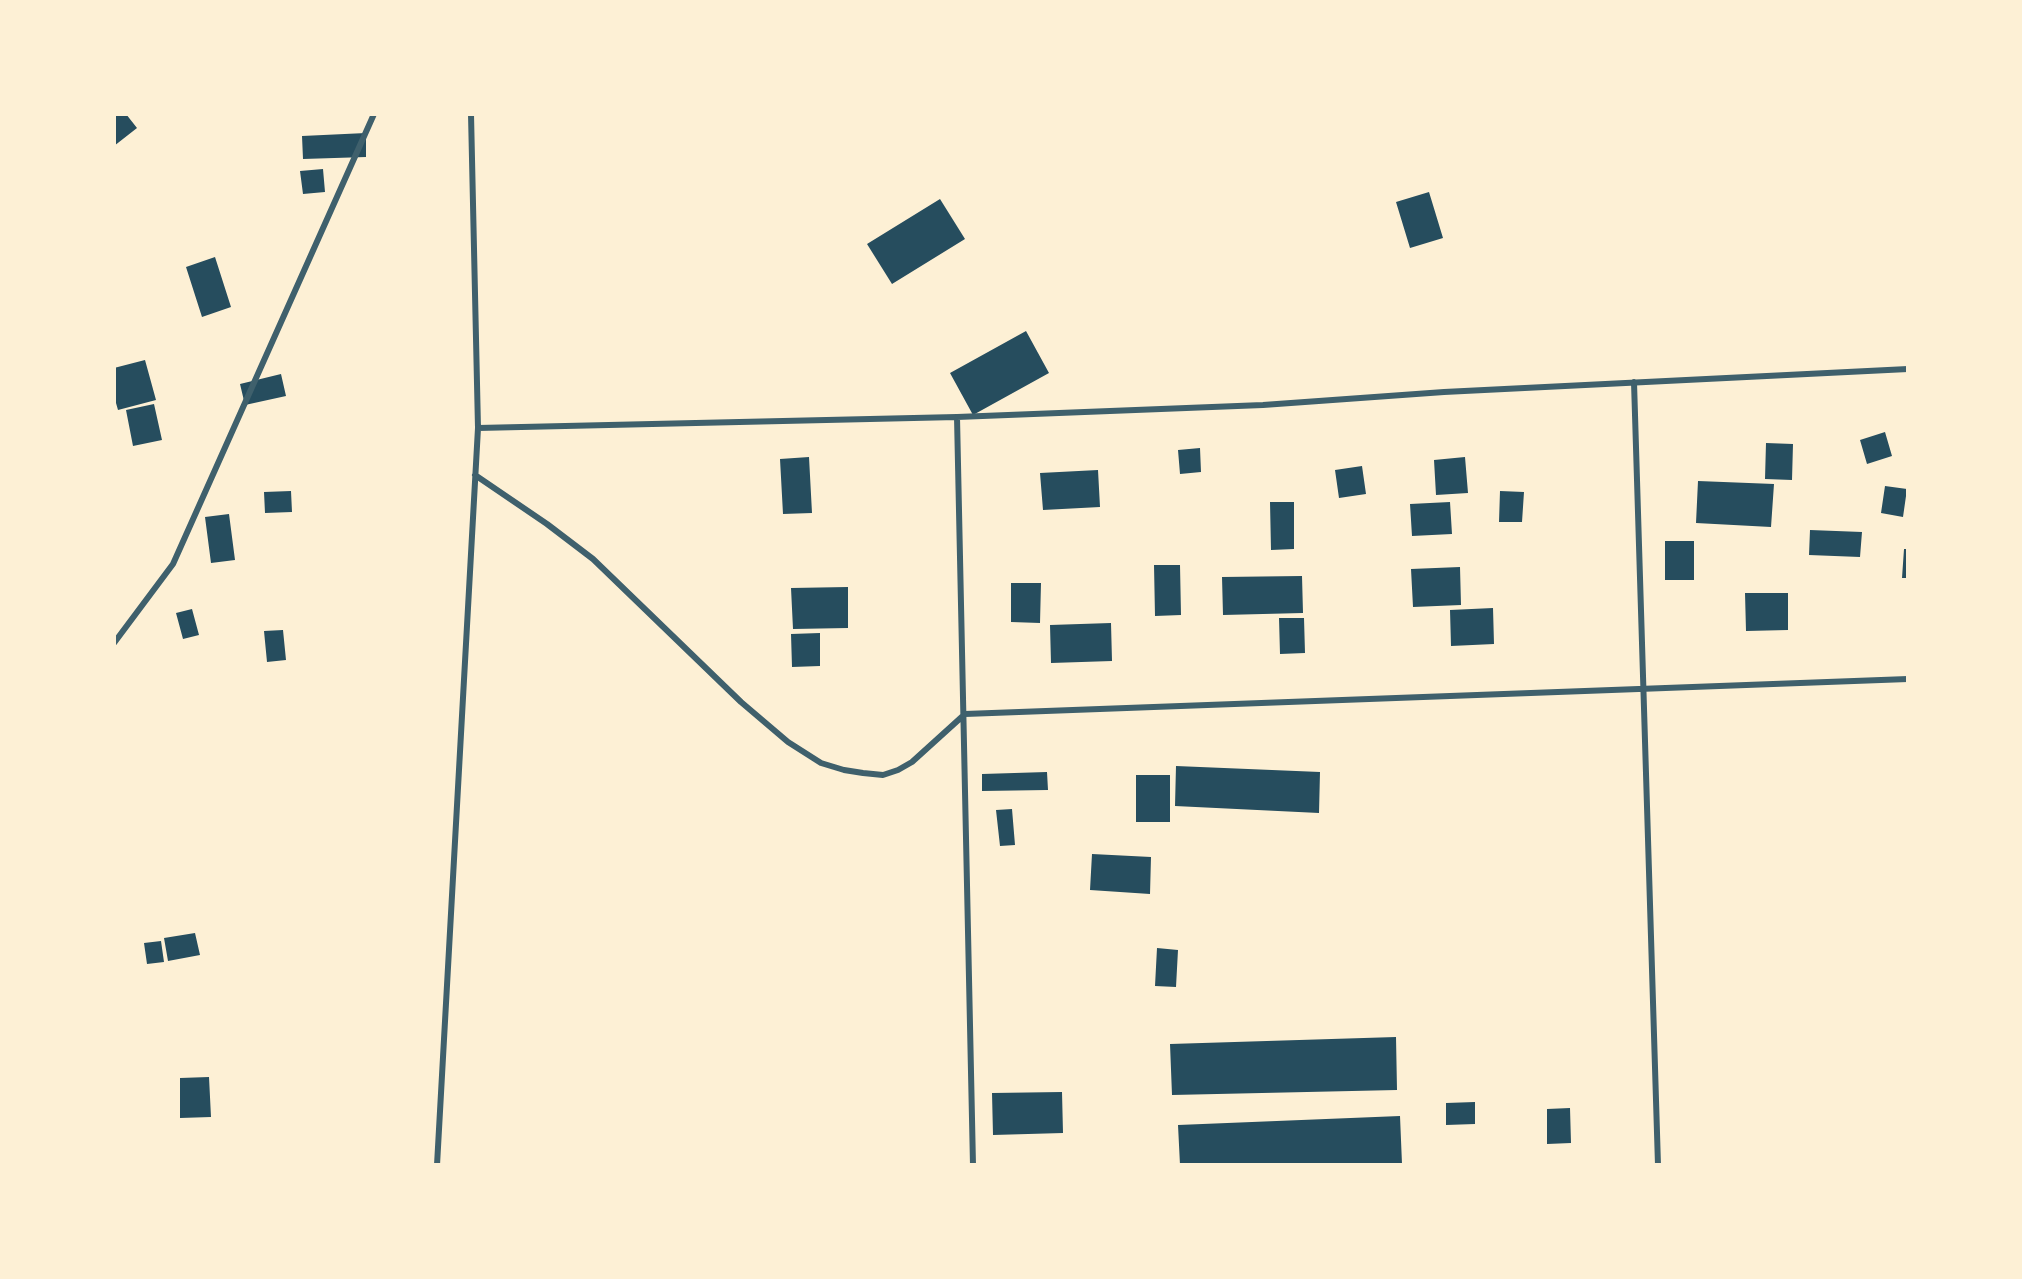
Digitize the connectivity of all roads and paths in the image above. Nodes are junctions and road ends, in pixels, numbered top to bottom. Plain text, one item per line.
1 (374, 114) edge
2 (471, 114) edge
3 (1908, 369) edge
4 (1634, 382) junction
5 (957, 417) junction
6 (478, 428) junction
7 (475, 474) junction
8 (114, 644) edge
9 (1908, 679) edge
10 (1643, 688) junction
11 (965, 714) junction
12 (437, 1165) edge
13 (973, 1165) edge
14 (1658, 1165) edge

1 - 8 street
2 - 6 street
3 - 4 street
4 - 5 street
4 - 10 street
5 - 6 street
5 - 11 street
6 - 7 street
7 - 11 street
7 - 12 street
9 - 10 street
10 - 11 street
10 - 14 street
11 - 13 street

